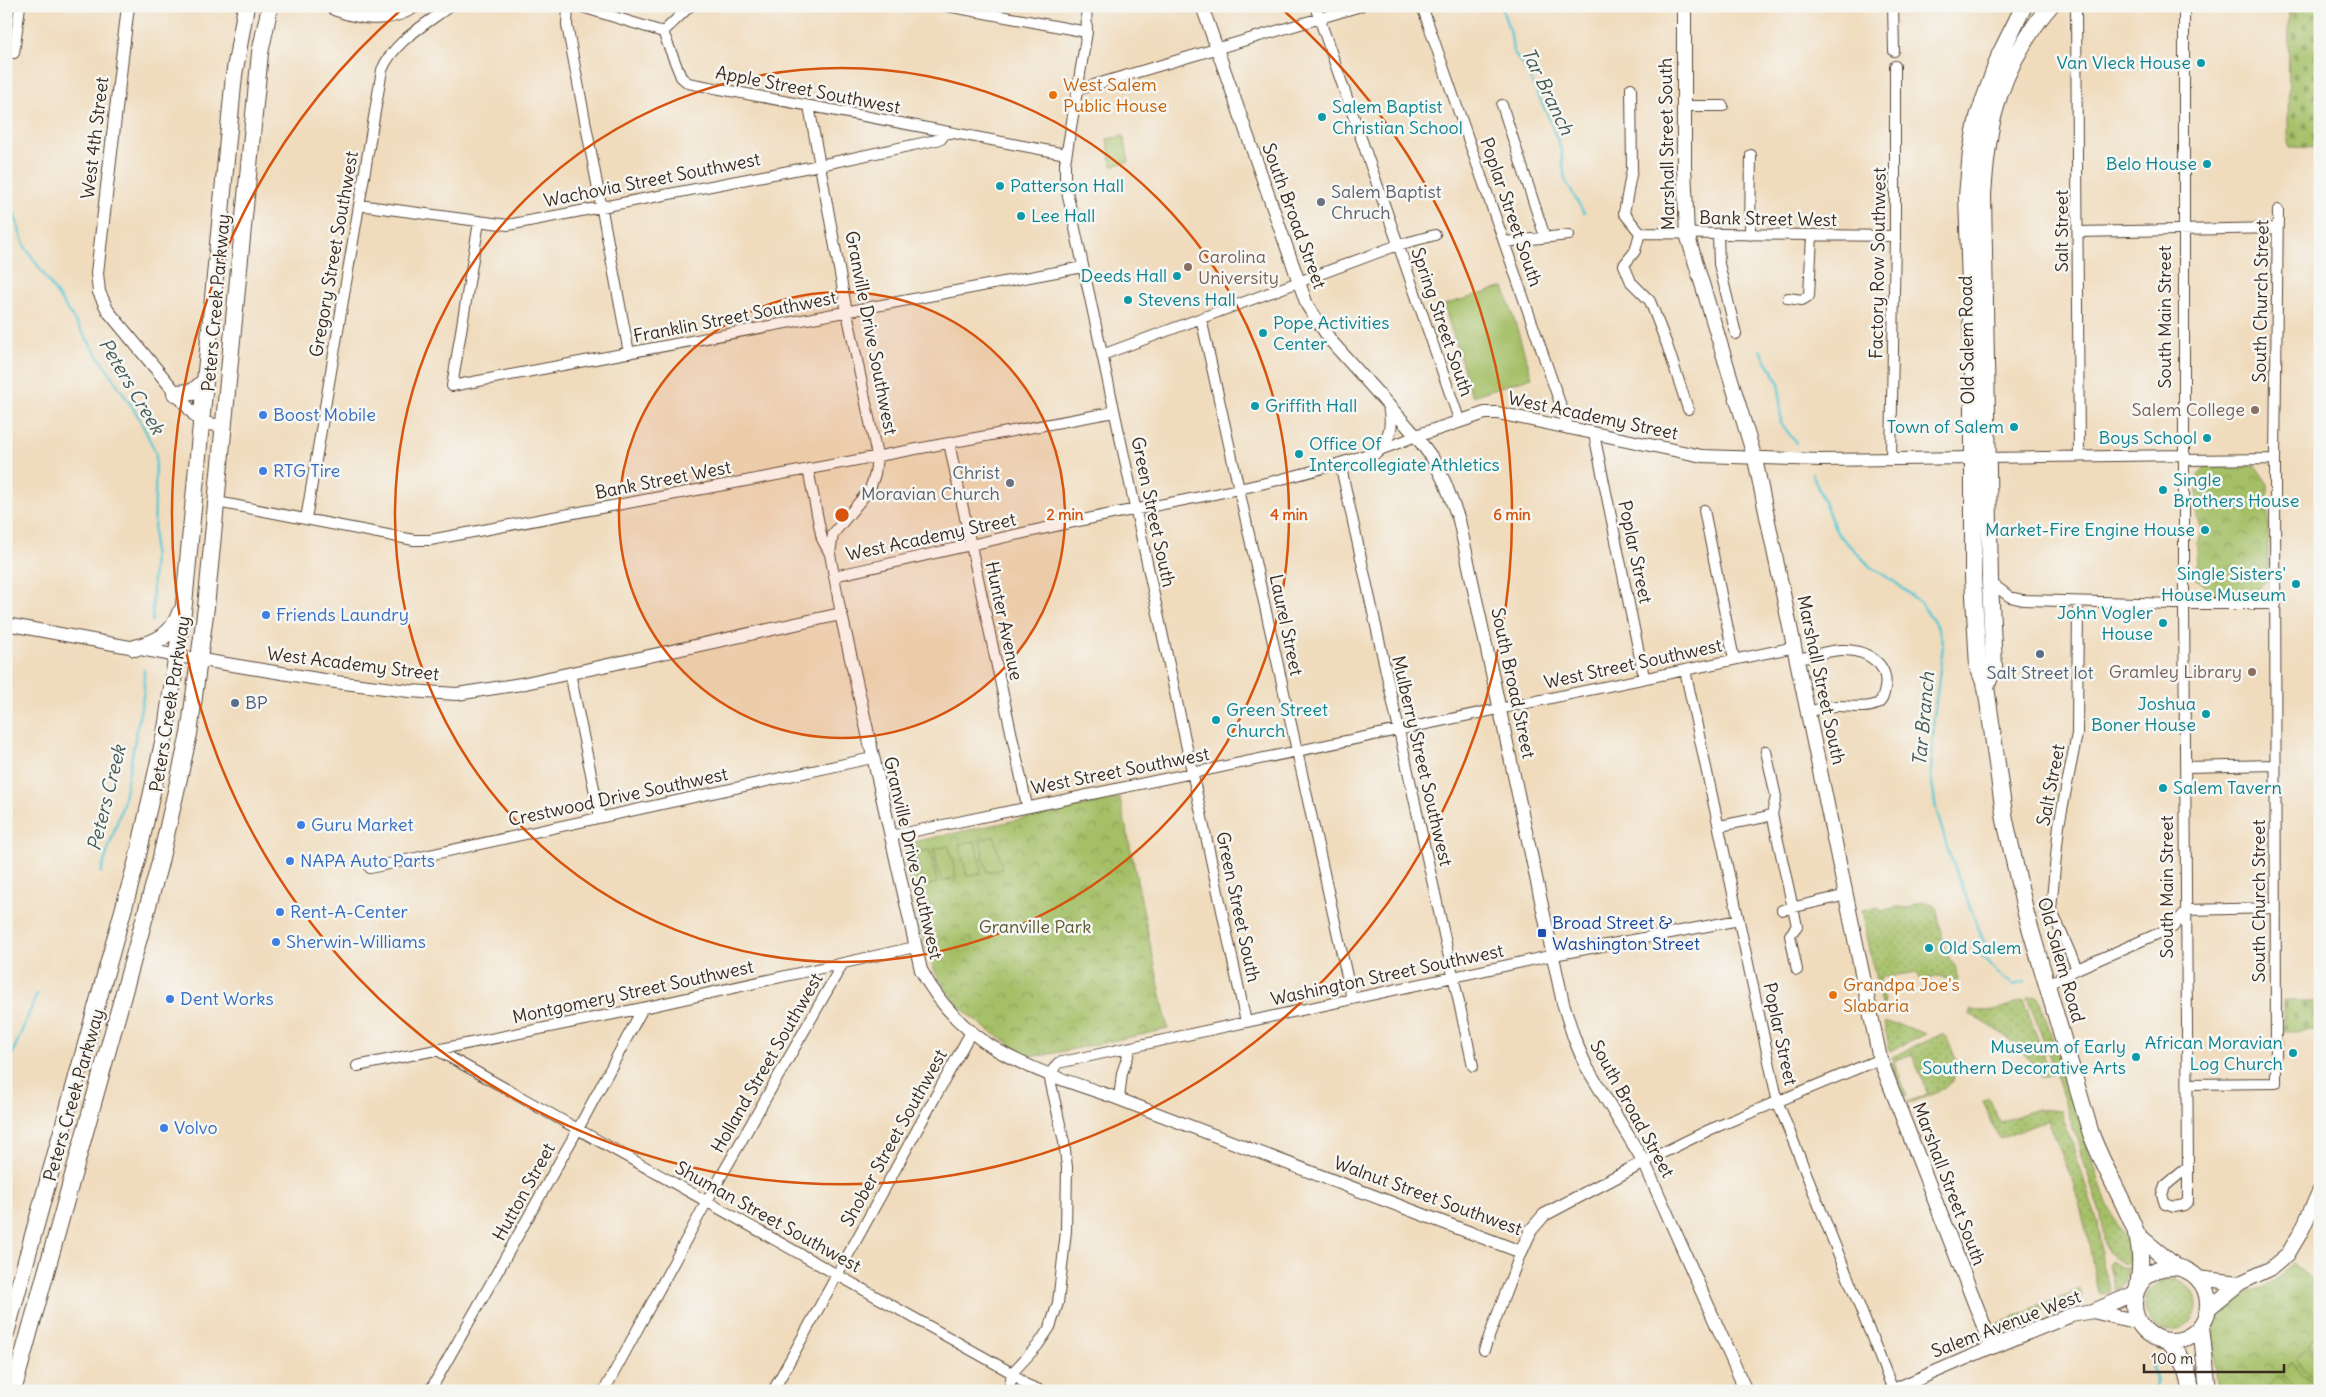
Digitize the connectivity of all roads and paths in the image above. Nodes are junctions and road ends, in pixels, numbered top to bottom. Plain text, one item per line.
1 (20, 6) edge
2 (128, 6) edge
3 (246, 6) edge
4 (270, 6) edge
5 (336, 6) edge
6 (409, 6) edge
7 (450, 6) edge
8 (568, 6) edge
9 (579, 6) edge
10 (690, 6) edge
11 (947, 6) edge
12 (1086, 6) edge
13 (1202, 6) edge
14 (1315, 6) edge
15 (1361, 6) edge
16 (1422, 6) edge
17 (1684, 6) edge
18 (1893, 6) edge
19 (2024, 6) edge
20 (2050, 6) edge
21 (2076, 6) edge
22 (2184, 6) edge
23 (1319, 18) junction
24 (663, 32) junction
25 (1087, 32) junction
26 (1216, 48) junction
27 (1894, 51) dead end
28 (14, 53) dead end
29 (1895, 66) dead end
30 (1631, 88) dead end
31 (1077, 90) junction
32 (1502, 105) dead end
33 (809, 106) junction
34 (1684, 106) junction
35 (1723, 106) dead end
36 (946, 132) junction
37 (1066, 154) junction
38 (1752, 155) dead end
39 (820, 164) junction
40 (359, 205) junction
41 (602, 207) junction
42 (2278, 210) dead end
43 (479, 222) junction
44 (2277, 228) junction
45 (2185, 230) junction
46 (2078, 232) junction
47 (1640, 233) junction
48 (1687, 234) junction
49 (1718, 234) junction
50 (1750, 234) junction
51 (1435, 235) dead end
52 (1569, 235) dead end
53 (1812, 235) junction
54 (1895, 236) junction
55 (1545, 237) junction
56 (1504, 242) junction
57 (1398, 246) junction
58 (1083, 267) junction
59 (1297, 282) junction
60 (1788, 298) dead end
61 (847, 312) junction
62 (1201, 318) junction
63 (1736, 334) dead end
64 (629, 353) junction
65 (1102, 356) junction
66 (205, 381) junction
67 (175, 393) junction
68 (1389, 406) junction
69 (1688, 410) dead end
70 (1114, 412) junction
71 (1460, 422) junction
72 (201, 423) junction
73 (224, 426) junction
74 (1569, 429) junction
75 (1594, 434) junction
76 (1416, 436) junction
77 (949, 443) junction
78 (1377, 452) junction
79 (877, 456) junction
80 (2079, 456) junction
81 (2185, 457) junction
82 (1982, 458) junction
83 (1755, 459) junction
84 (1891, 459) junction
85 (2275, 459) junction
86 (1340, 463) junction
87 (808, 469) junction
88 (1240, 487) junction
89 (217, 502) junction
90 (1136, 510) junction
91 (1704, 510) dead end
92 (306, 519) junction
93 (970, 546) junction
94 (830, 554) junction
95 (834, 576) junction
96 (1990, 582) junction
97 (2078, 602) junction
98 (184, 604) junction
99 (2184, 604) junction
100 (2276, 604) junction
101 (841, 614) junction
102 (6, 624) edge
103 (135, 648) junction
104 (1796, 653) junction
105 (178, 656) junction
106 (200, 659) junction
107 (1734, 659) junction
108 (1685, 670) junction
109 (570, 673) junction
110 (1644, 677) junction
111 (1986, 686) junction
112 (1500, 708) junction
113 (1808, 712) junction
114 (1398, 731) junction
115 (1766, 751) dead end
116 (1297, 752) junction
117 (872, 758) junction
118 (2275, 765) junction
119 (2187, 767) junction
120 (1192, 773) junction
121 (1027, 806) junction
122 (1772, 814) junction
123 (600, 818) junction
124 (1720, 826) junction
125 (891, 836) junction
126 (370, 868) dead end
127 (129, 887) junction
128 (152, 893) junction
129 (1846, 896) junction
130 (1793, 907) junction
131 (2274, 908) junction
132 (1782, 910) dead end
133 (2187, 910) junction
134 (1739, 920) junction
135 (914, 947) junction
136 (1554, 955) junction
137 (843, 962) junction
138 (2078, 969) junction
139 (1797, 970) dead end
140 (1454, 978) junction
141 (2045, 986) junction
142 (1352, 998) junction
143 (643, 1008) junction
144 (1246, 1022) junction
145 (89, 1030) junction
146 (971, 1032) junction
147 (111, 1036) junction
148 (1131, 1047) junction
149 (437, 1050) junction
150 (1880, 1059) junction
151 (357, 1066) dead end
152 (1473, 1066) dead end
153 (1048, 1075) junction
154 (2188, 1084) junction
155 (1119, 1099) junction
156 (1778, 1103) junction
157 (578, 1129) junction
158 (53, 1161) junction
159 (1644, 1162) junction
160 (75, 1166) junction
161 (2188, 1167) dead end
162 (2320, 1190) edge
163 (707, 1201) junction
164 (2136, 1234) junction
165 (1521, 1252) junction
166 (2176, 1267) junction
167 (837, 1274) junction
168 (2197, 1278) junction
169 (2240, 1283) junction
170 (2136, 1289) junction
171 (2208, 1309) junction
172 (2092, 1311) junction
173 (2138, 1322) junction
174 (2201, 1326) junction
175 (6, 1333) edge
176 (2168, 1341) junction
177 (1992, 1347) junction
178 (1484, 1350) dead end
179 (1012, 1373) junction
180 (1892, 1390) edge
181 (13, 1391) edge
182 (430, 1391) edge
183 (604, 1391) edge
184 (773, 1391) edge
185 (1009, 1391) edge
186 (1042, 1391) edge
187 (1746, 1391) edge
188 (2191, 1391) edge
189 (2208, 1391) edge

1 - 28 street
2 - 67 street, West 4th Street
3 - 66 main road, Peters Creek Parkway
4 - 73 main road, Peters Creek Parkway
5 - 6 highway
7 - 40 street, Gregory Street Southwest
8 - 41 street
9 - 24 street
10 - 24 street
11 - 25 street
12 - 25 street, Green Street South
13 - 26 street, South Broad Street
14 - 23 street, Spring Street South
15 - 23 street
16 - 56 street, Poplar Street South
17 - 34 main road, Marshall Street South
18 - 27 street
19 - 82 main road, Old Salem Road
20 - 82 main road, Old Salem Road
21 - 46 street, Salt Street
22 - 45 street, South Main Street
23 - 26 street
23 - 57 street, Spring Street South
24 - 33 street, Apple Street Southwest
25 - 31 street, Green Street South
26 - 31 street
26 - 59 street, South Broad Street
29 - 54 street, Factory Row Southwest
30 - 47 street
31 - 37 street, Green Street South
32 - 55 street
33 - 36 street, Apple Street Southwest
33 - 39 street, Granville Drive Southwest
34 - 35 street
34 - 48 main road, Marshall Street South
36 - 37 street, Apple Street Southwest
36 - 39 street, Wachovia Street Southwest
37 - 58 street, Green Street South
38 - 50 street
39 - 41 street, Wachovia Street Southwest
39 - 61 street, Granville Drive Southwest
40 - 43 street, Wachovia Street Southwest
40 - 92 street, Gregory Street Southwest
41 - 43 street, Wachovia Street Southwest
41 - 64 street
42 - 44 street, South Church Street
43 - 64 street, Franklin Street Southwest
44 - 45 street
44 - 85 street, South Church Street
45 - 46 street
45 - 81 street, South Main Street
46 - 80 street, Salt Street
47 - 48 street, Bank Street West
47 - 69 street
48 - 49 street, Bank Street West
48 - 83 main road, Marshall Street South
49 - 50 street, Bank Street West
49 - 63 street
50 - 53 street, Bank Street West
51 - 57 street
52 - 55 street
53 - 54 street, Bank Street West
53 - 60 street
54 - 84 street, Factory Row Southwest
55 - 56 street
56 - 74 street, Poplar Street South
57 - 59 street
57 - 71 street, Spring Street South
58 - 61 street, Franklin Street Southwest
58 - 65 street, Green Street South
59 - 62 street
59 - 68 street, South Broad Street
61 - 64 street, Franklin Street Southwest
61 - 79 street, Granville Drive Southwest
62 - 65 street
62 - 88 street, Laurel Street
65 - 70 street, Green Street South
66 - 67 main road
66 - 72 main road, Peters Creek Parkway
67 - 72 street, West 4th Street
68 - 76 street, South Broad Street
68 - 78 street
70 - 77 street, Bank Street West
70 - 90 street, Green Street South
71 - 74 street, West Academy Street
71 - 76 street, West Academy Street
72 - 73 street
72 - 98 main road, Peters Creek Parkway
73 - 89 main road, Peters Creek Parkway
74 - 75 street, West Academy Street
75 - 83 street, West Academy Street
75 - 110 street, Poplar Street
76 - 78 street, West Academy Street
76 - 112 street, South Broad Street
77 - 79 street, Bank Street West
77 - 93 street, Hunter Avenue
78 - 86 street, West Academy Street
79 - 87 street, Bank Street West
79 - 94 street, Granville Drive Southwest
80 - 81 street, West Academy Street
80 - 82 street, West Academy Street
81 - 85 street, West Academy Street
81 - 99 street, South Main Street
82 - 84 street, West Academy Street
82 - 96 main road, Old Salem Road
82 - 111 main road, Old Salem Road
83 - 84 street, West Academy Street
83 - 104 main road, Marshall Street South
85 - 100 street, South Church Street
86 - 88 street, West Academy Street
86 - 114 street, Mulberry Street Southwest
87 - 92 street, Bank Street West
87 - 94 street, Granville Drive Southwest
88 - 90 street, West Academy Street
88 - 116 street, Laurel Street
89 - 92 street, Bank Street West
89 - 106 main road, Peters Creek Parkway
90 - 93 street, West Academy Street
90 - 120 street, Green Street South
91 - 107 street
93 - 95 street, West Academy Street
93 - 121 street, Hunter Avenue
94 - 95 street, Granville Drive Southwest
95 - 101 street, Granville Drive Southwest
96 - 97 street
96 - 111 main road, Old Salem Road
97 - 99 street
97 - 138 street, Salt Street
98 - 103 main road
98 - 105 main road, Peters Creek Parkway
99 - 100 street
99 - 119 street, South Main Street
100 - 118 street, South Church Street
101 - 109 street, West Academy Street
101 - 117 street, Granville Drive Southwest
102 - 103 street, West Academy Street
103 - 105 street, West Academy Street
104 - 107 street, West Street Southwest
104 - 113 main road, Marshall Street South
104 - 113 street, West Street Southwest
105 - 106 street, West Academy Street
105 - 127 main road, Peters Creek Parkway
106 - 109 street, West Academy Street
106 - 128 main road, Peters Creek Parkway
107 - 108 street, West Street Southwest
108 - 110 street, West Street Southwest
108 - 124 street, Poplar Street
109 - 123 street
110 - 112 street, West Street Southwest
111 - 141 main road, Old Salem Road
112 - 114 street, West Street Southwest
112 - 136 street, South Broad Street
113 - 129 main road, Marshall Street South
114 - 116 street, West Street Southwest
114 - 140 street, Mulberry Street Southwest
115 - 122 street
116 - 120 street, West Street Southwest
116 - 142 street, Laurel Street
117 - 123 street, Crestwood Drive Southwest
117 - 125 street, Granville Drive Southwest
118 - 119 street
118 - 131 street, South Church Street
119 - 133 street, South Main Street
120 - 121 street, West Street Southwest
120 - 144 street, Green Street South
121 - 125 street, West Street Southwest
122 - 124 street
122 - 130 street
123 - 126 street, Crestwood Drive Southwest
124 - 134 street, Poplar Street
125 - 135 street, Granville Drive Southwest
127 - 128 main road
127 - 145 main road, Peters Creek Parkway
128 - 147 main road, Peters Creek Parkway
129 - 130 street
129 - 150 main road, Marshall Street South
130 - 132 street
130 - 139 street
131 - 133 street
131 - 154 street, South Church Street
133 - 138 street
133 - 154 street, South Main Street
134 - 136 street, Washington Street Southwest
134 - 156 street, Poplar Street
135 - 137 street, Montgomery Street Southwest
135 - 146 street, Granville Drive Southwest
136 - 140 street, Washington Street Southwest
136 - 159 street, South Broad Street
137 - 143 street, Montgomery Street Southwest
137 - 163 street, Holland Street Southwest
138 - 141 street
140 - 142 street, Washington Street Southwest
140 - 152 street, Mulberry Street Southwest
141 - 164 main road, Old Salem Road
142 - 144 street, Washington Street Southwest
143 - 149 street, Montgomery Street Southwest
143 - 157 street, Hutton Street
144 - 148 street, Washington Street Southwest
145 - 147 main road
145 - 158 main road, Peters Creek Parkway
146 - 153 street, Granville Drive Southwest
146 - 167 street, Shober Street Southwest
147 - 160 main road, Peters Creek Parkway
148 - 153 street, Washington Street Southwest
148 - 155 street
149 - 151 street, Montgomery Street Southwest
149 - 157 street, Shuman Street Southwest
150 - 156 street, Walnut Street Southwest
150 - 177 main road, Marshall Street South
153 - 155 street, Walnut Street Southwest
153 - 179 street
154 - 161 street, South Main Street
155 - 165 street, Walnut Street Southwest
156 - 159 street, Walnut Street Southwest
156 - 180 street, Poplar Street
157 - 163 street, Shuman Street Southwest
157 - 182 street, Hutton Street
158 - 160 main road
158 - 175 main road, Peters Creek Parkway
159 - 165 street, Walnut Street Southwest
159 - 187 street, South Broad Street
160 - 181 main road, Peters Creek Parkway
162 - 169 main road
163 - 167 street, Shuman Street Southwest
163 - 183 street, Holland Street Southwest
164 - 166 main road, Old Salem Road
164 - 170 main road, Old Salem Road
165 - 178 street
166 - 168 main road
166 - 170 main road
167 - 179 street, Shuman Street Southwest
167 - 184 street, Shober Street Southwest
168 - 169 main road
168 - 171 main road
169 - 171 main road
170 - 172 main road, Salem Avenue West
170 - 173 main road
171 - 174 main road
172 - 173 main road
172 - 177 main road, Salem Avenue West
173 - 176 main road
174 - 176 main road
174 - 189 main road
176 - 188 main road
177 - 180 street, Salem Avenue West
179 - 185 street
179 - 186 street, Shuman Street Southwest

